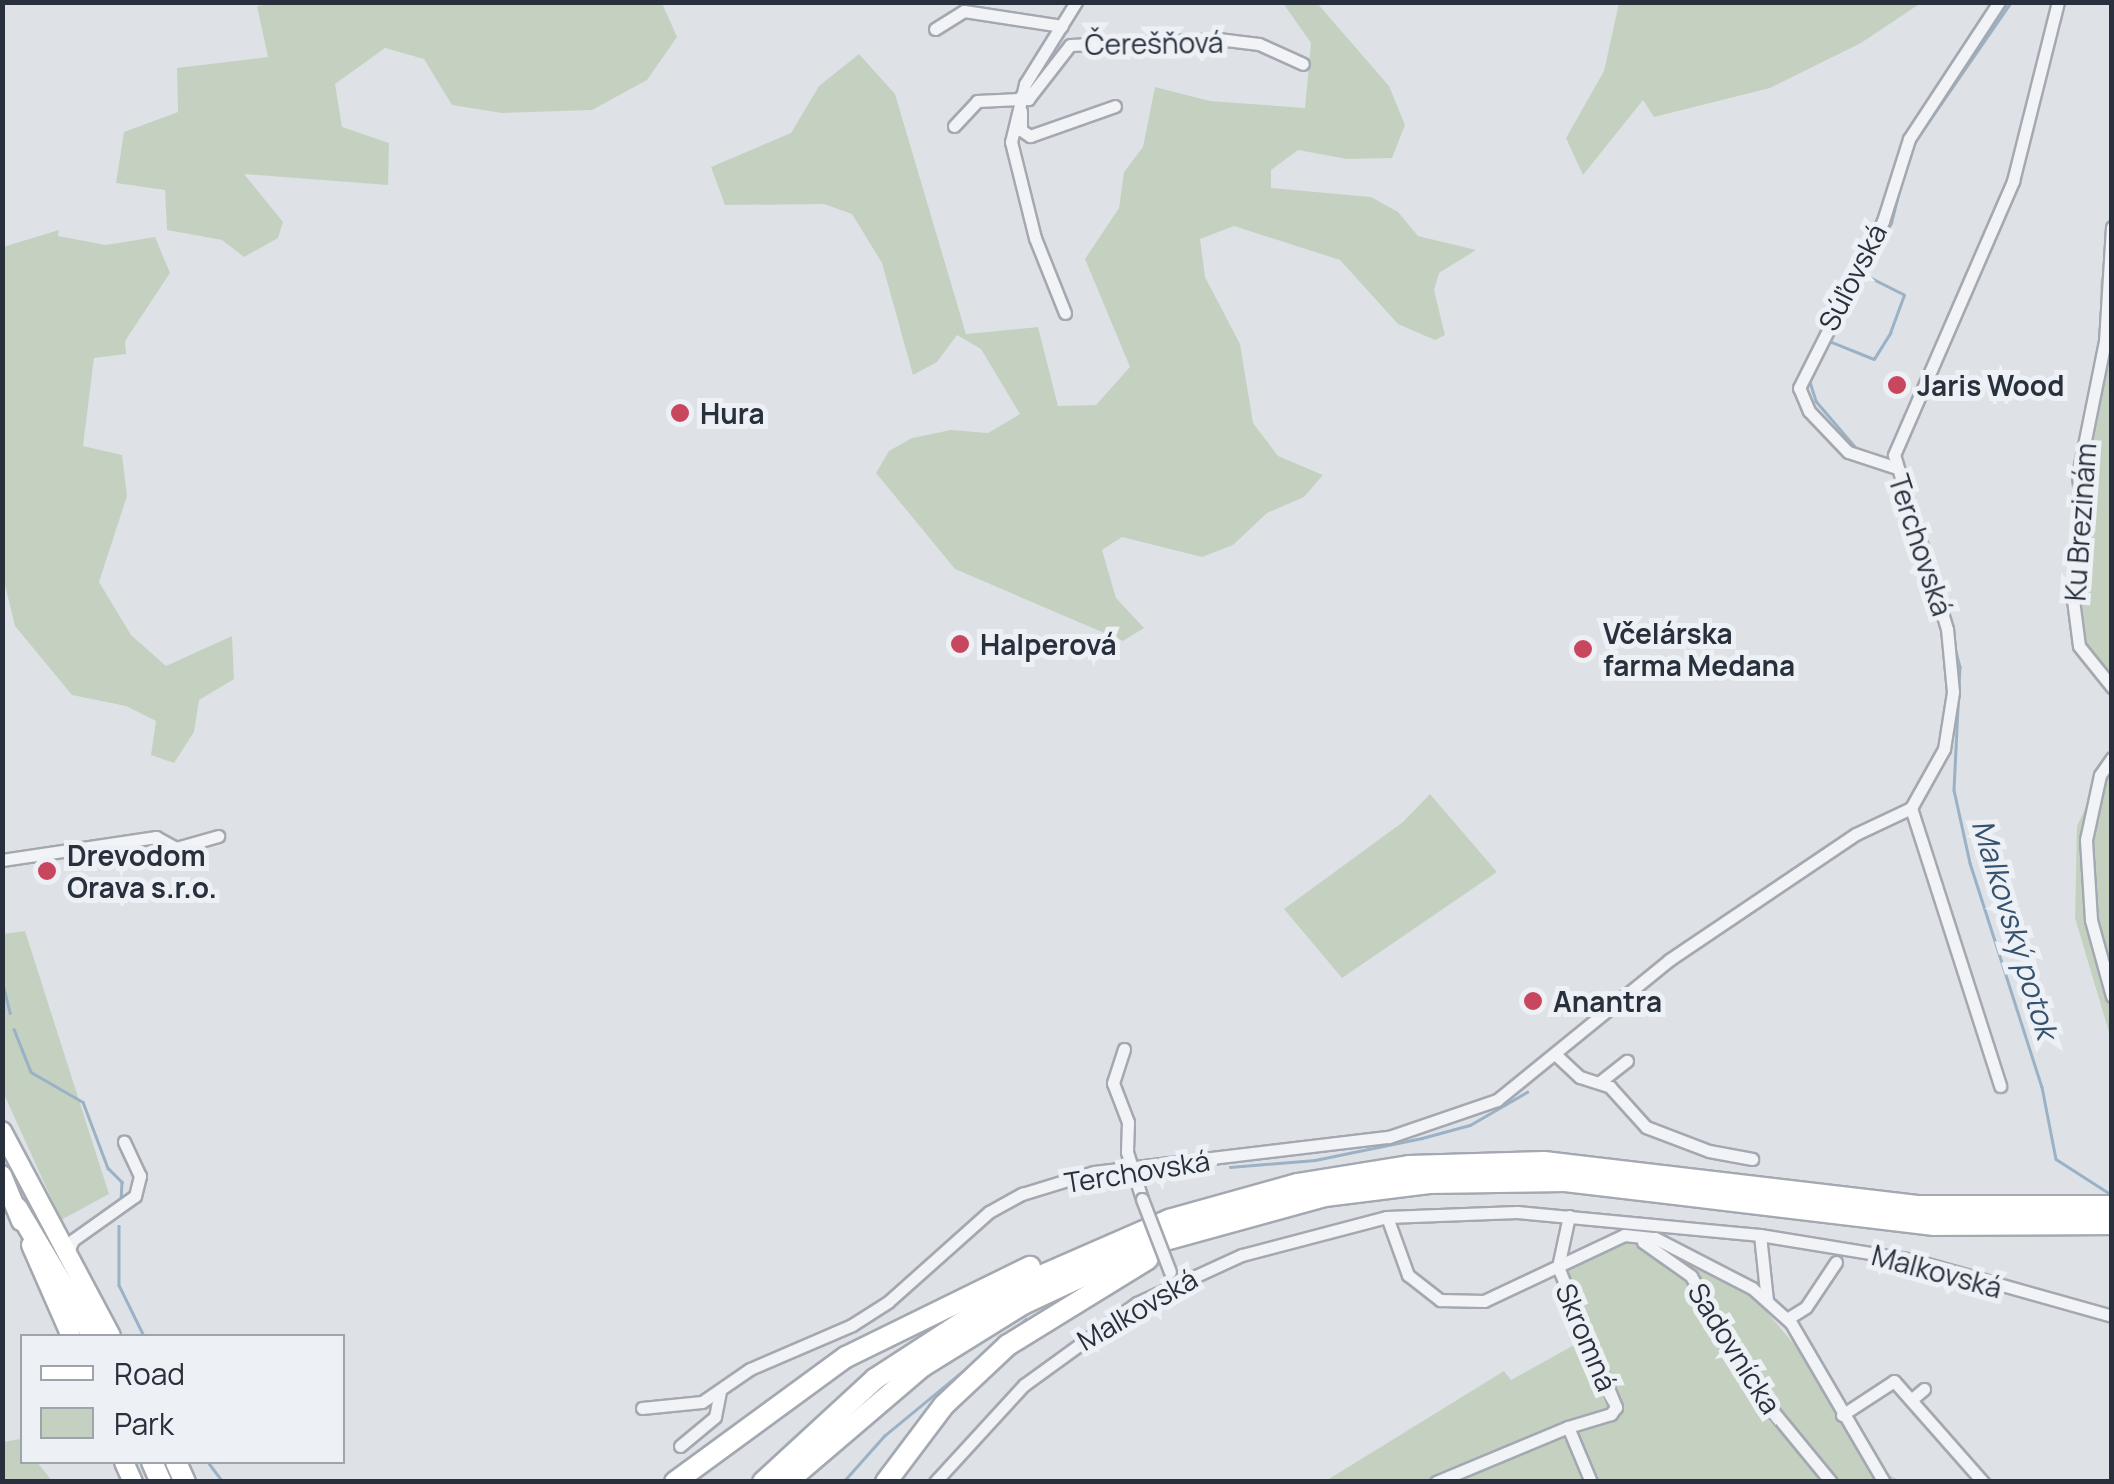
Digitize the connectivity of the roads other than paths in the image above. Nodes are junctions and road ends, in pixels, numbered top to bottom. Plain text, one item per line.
1 (1076, 2) edge
2 (1999, 2) edge
3 (2058, 2) edge
4 (1062, 26) junction
5 (935, 29) dead end
6 (1303, 64) dead end
7 (1023, 98) junction
8 (1115, 106) dead end
9 (954, 126) dead end
10 (2112, 227) edge
11 (1066, 313) dead end
12 (1894, 462) junction
13 (2112, 687) edge
14 (2112, 758) edge
15 (1911, 808) junction
16 (218, 836) dead end
17 (2, 860) edge
18 (2112, 996) edge
19 (1124, 1049) dead end
20 (1555, 1054) junction
21 (1627, 1060) dead end
22 (1600, 1081) junction
23 (2000, 1086) dead end
24 (2, 1131) edge
25 (124, 1141) dead end
26 (1752, 1158) dead end
27 (1131, 1168) junction
28 (2, 1175) edge
29 (2112, 1206) edge
30 (17, 1208) junction
31 (1568, 1216) junction
32 (1387, 1217) junction
33 (1230, 1219) junction
34 (47, 1223) junction
35 (2112, 1224) edge
36 (1624, 1235) junction
37 (1760, 1235) junction
38 (77, 1237) junction
39 (1122, 1237) junction
40 (66, 1258) junction
41 (1836, 1262) dead end
42 (1558, 1267) junction
43 (1172, 1277) junction
44 (1768, 1302) junction
45 (2112, 1316) edge
46 (1787, 1320) junction
47 (70, 1334) edge
48 (92, 1334) edge
49 (110, 1334) edge
50 (1924, 1389) dead end
51 (720, 1392) junction
52 (1911, 1400) junction
53 (642, 1408) dead end
54 (1842, 1415) junction
55 (1568, 1427) junction
56 (743, 1430) junction
57 (680, 1446) dead end
58 (676, 1482) edge
59 (694, 1482) edge
60 (763, 1482) edge
61 (787, 1482) edge
62 (886, 1482) edge
63 (935, 1482) edge
64 (1436, 1482) edge
65 (1591, 1482) edge
66 (1831, 1482) edge
67 (1884, 1482) edge
68 (1983, 1482) edge

1 - 4 street, Čerešňová
2 - 12 street, Súľovská
3 - 12 street, Terchovská
4 - 5 street, Čerešňová
4 - 7 street, Čerešňová
6 - 7 street, Čerešňová
7 - 8 street
7 - 9 street
7 - 11 street, Čerešňová
10 - 13 street, Ku Brezinám
12 - 15 street, Terchovská
14 - 18 street
15 - 20 street, Terchovská
15 - 23 street
16 - 17 street
19 - 27 street, Terchovská
20 - 22 street
20 - 27 street, Terchovská
21 - 22 street
22 - 26 street
24 - 34 main road
25 - 38 street
27 - 43 street, Terchovská, bridge
27 - 51 street, Terchovská
28 - 30 main road
29 - 39 highway
30 - 47 main road
30 - 48 highway
31 - 32 street, Malkovská
31 - 37 street, Malkovská
31 - 42 street, Skromná
32 - 42 street
32 - 43 street, Malkovská
33 - 35 highway
33 - 61 highway
33 - 62 highway
34 - 38 street
34 - 40 main road
36 - 42 street
36 - 44 street
36 - 66 street, Sadovnícka
37 - 44 street
37 - 45 street, Malkovská
38 - 40 street
39 - 56 highway
39 - 60 highway
40 - 49 main road
41 - 46 street
42 - 55 street, Skromná
43 - 63 street, Malkovská
44 - 46 street
46 - 54 street
50 - 52 street
51 - 53 street, Terchovská
51 - 57 street
52 - 54 street
52 - 68 street
54 - 67 street
55 - 64 street
55 - 65 street, Skromná
56 - 58 highway
56 - 59 highway

